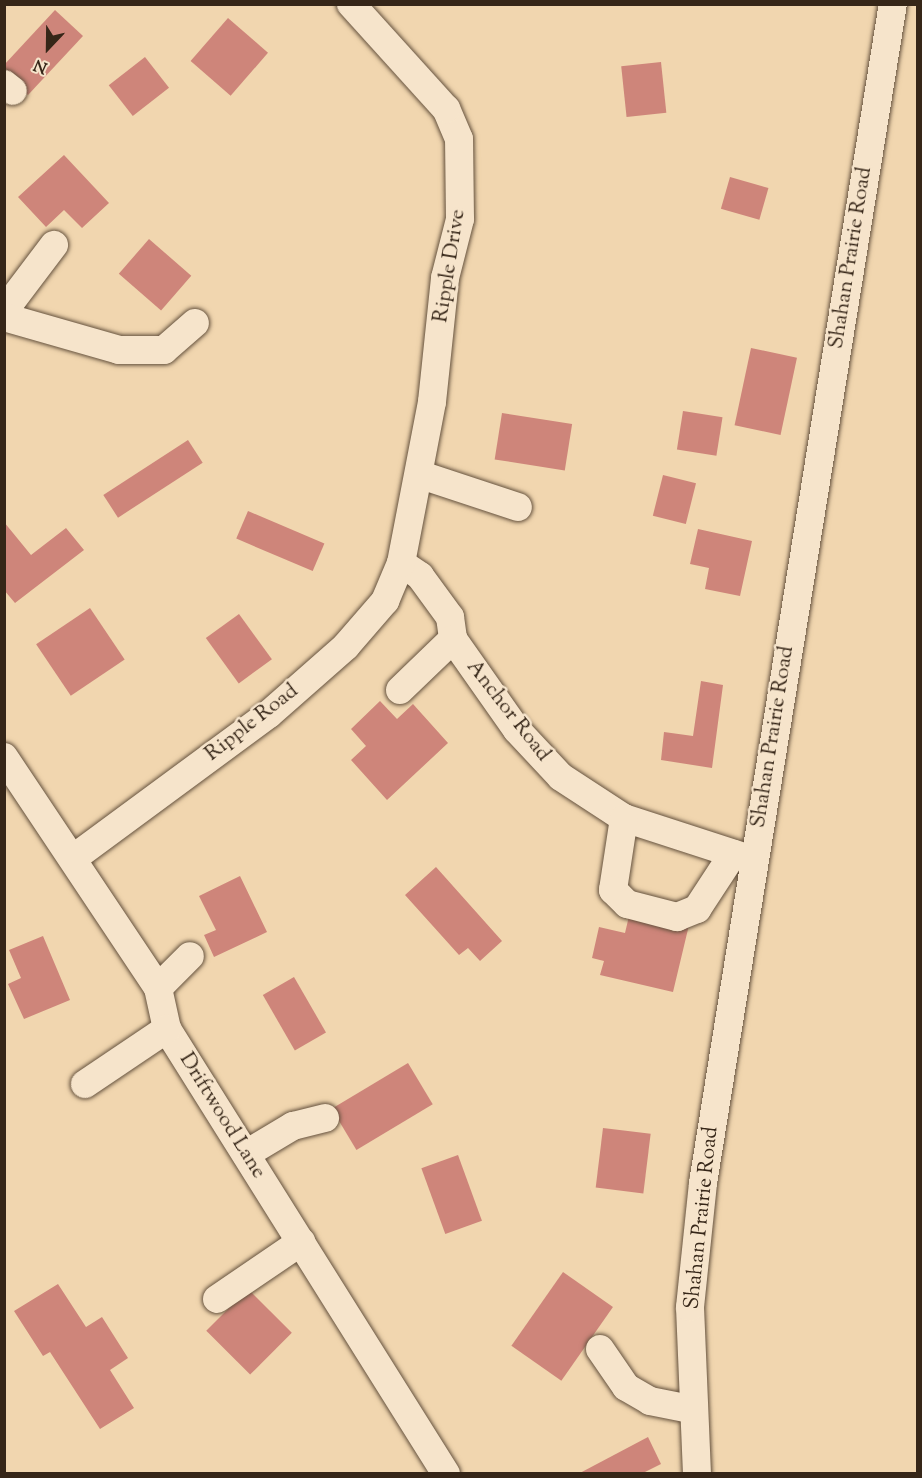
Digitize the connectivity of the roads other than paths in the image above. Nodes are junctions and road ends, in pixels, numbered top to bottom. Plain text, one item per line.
1 (351, 4) edge
2 (892, 4) edge
3 (54, 245) dead end
4 (4, 311) edge
5 (4, 317) edge
6 (195, 322) dead end
7 (421, 475) junction
8 (518, 507) dead end
9 (401, 563) junction
10 (453, 639) junction
11 (400, 690) dead end
12 (4, 757) edge
13 (624, 818) junction
14 (75, 857) junction
15 (743, 857) junction
16 (190, 956) dead end
17 (158, 988) junction
18 (167, 1029) junction
19 (85, 1084) dead end
20 (325, 1118) dead end
21 (246, 1154) junction
22 (301, 1242) junction
23 (217, 1299) dead end
24 (600, 1349) dead end
25 (690, 1409) junction
26 (446, 1473) edge
27 (697, 1473) edge

1 - 7 street, Ripple Drive
2 - 15 street, Shahan Prairie Road
3 - 4 street
5 - 6 street
7 - 8 street
7 - 9 street, Ripple Drive
9 - 10 street, Anchor Road
9 - 14 street, Ripple Road
10 - 11 street
10 - 13 street, Anchor Road
12 - 14 street, Driftwood Lane
13 - 15 street, Anchor Road
13 - 15 street
14 - 17 street, Driftwood Lane
15 - 25 street, Shahan Prairie Road
16 - 17 street
17 - 18 street, Driftwood Lane
18 - 19 street
18 - 21 street, Driftwood Lane
20 - 21 street
21 - 22 street, Driftwood Lane
22 - 23 street
22 - 26 street, Driftwood Lane
24 - 25 street
25 - 27 street, Shahan Prairie Road

